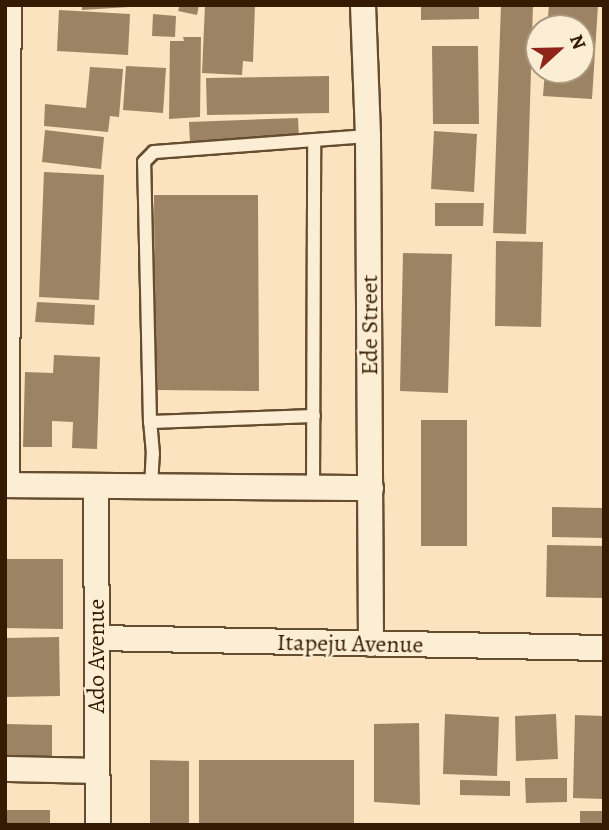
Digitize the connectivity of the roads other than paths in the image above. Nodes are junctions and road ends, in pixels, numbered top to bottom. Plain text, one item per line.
1 (9, 5) edge
2 (363, 5) edge
3 (368, 136) junction
4 (314, 140) junction
5 (7, 306) edge
6 (314, 416) junction
7 (150, 422) junction
8 (6, 485) edge
9 (96, 488) junction
10 (151, 488) junction
11 (313, 488) junction
12 (371, 488) junction
13 (97, 638) junction
14 (371, 644) junction
15 (604, 648) edge
16 (5, 769) edge
17 (97, 771) junction
18 (98, 825) edge

1 - 5 street
2 - 3 street, Ede Street
3 - 4 lane
3 - 12 street, Ede Street
4 - 6 lane
4 - 7 lane
5 - 8 street
6 - 7 lane
6 - 11 lane
7 - 10 lane
8 - 9 street
9 - 10 street
9 - 13 street, Ado Avenue
10 - 11 street
11 - 12 street
12 - 14 street, Ede Street
13 - 14 street, Itapeju Avenue
13 - 17 street, Ado Avenue
14 - 15 street, Itapeju Avenue
16 - 17 street
17 - 18 street, Ado Avenue

